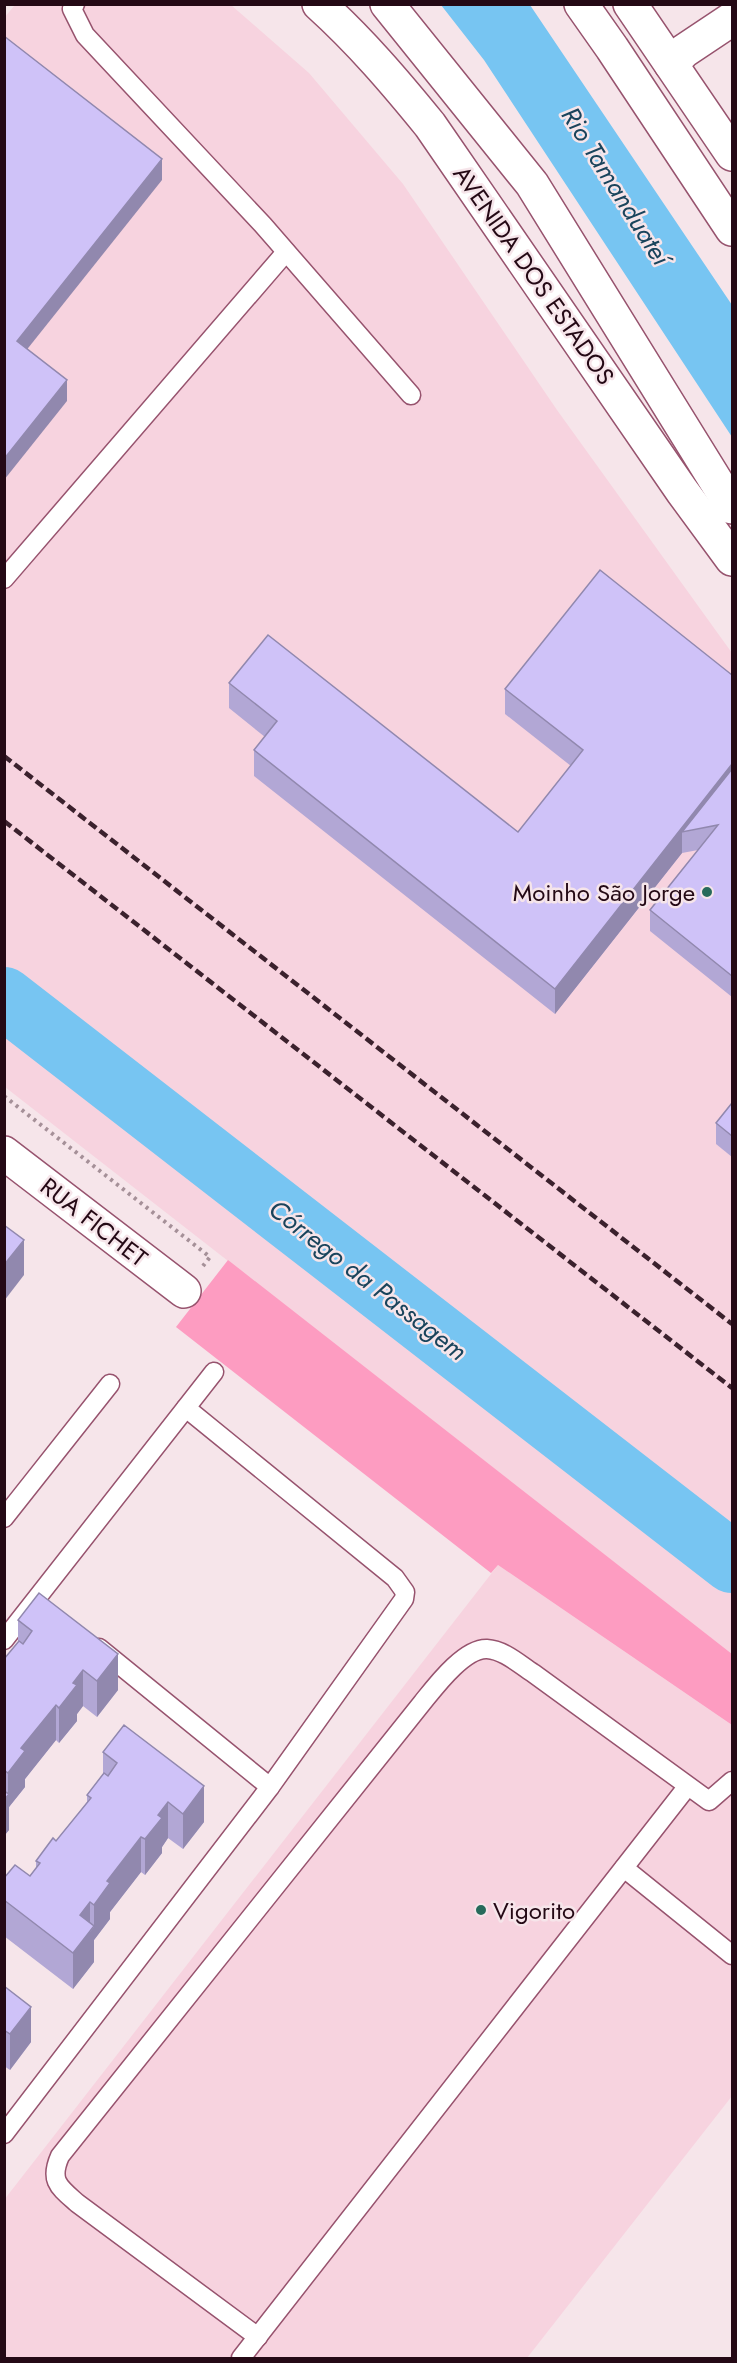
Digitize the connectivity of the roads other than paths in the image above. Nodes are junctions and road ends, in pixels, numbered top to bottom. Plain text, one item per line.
1 (75, 4) edge
2 (319, 4) edge
3 (387, 4) edge
4 (581, 4) edge
5 (630, 4) edge
6 (732, 19) edge
7 (671, 64) junction
8 (732, 154) edge
9 (732, 229) edge
10 (286, 252) junction
11 (411, 395) dead end
12 (732, 507) edge
13 (732, 559) edge
14 (4, 579) edge
15 (4, 1153) edge
16 (184, 1291) road end
17 (214, 1372) dead end
18 (110, 1384) dead end
19 (186, 1408) junction
20 (4, 1518) edge
21 (38, 1597) junction
22 (56, 1612) edge
23 (82, 1634) edge
24 (4, 1640) edge
25 (732, 1781) edge
26 (270, 1787) junction
27 (687, 1787) junction
28 (624, 1868) junction
29 (732, 1954) edge
30 (4, 2134) edge
31 (258, 2337) junction
32 (241, 2358) edge

1 - 10 lane
2 - 13 main road, AVENIDA DOS ESTADOS
3 - 12 main road, AVENIDA DOS ESTADOS
4 - 9 main road
5 - 7 main road
6 - 7 main road
7 - 8 main road
10 - 11 lane
10 - 14 lane
15 - 16 main road, RUA FICHET
17 - 19 lane
18 - 20 lane
19 - 21 lane
19 - 26 lane
21 - 22 lane
21 - 24 lane
23 - 26 lane
25 - 27 lane
26 - 30 lane
27 - 28 lane
27 - 31 lane
28 - 29 lane
28 - 31 lane
31 - 32 lane

